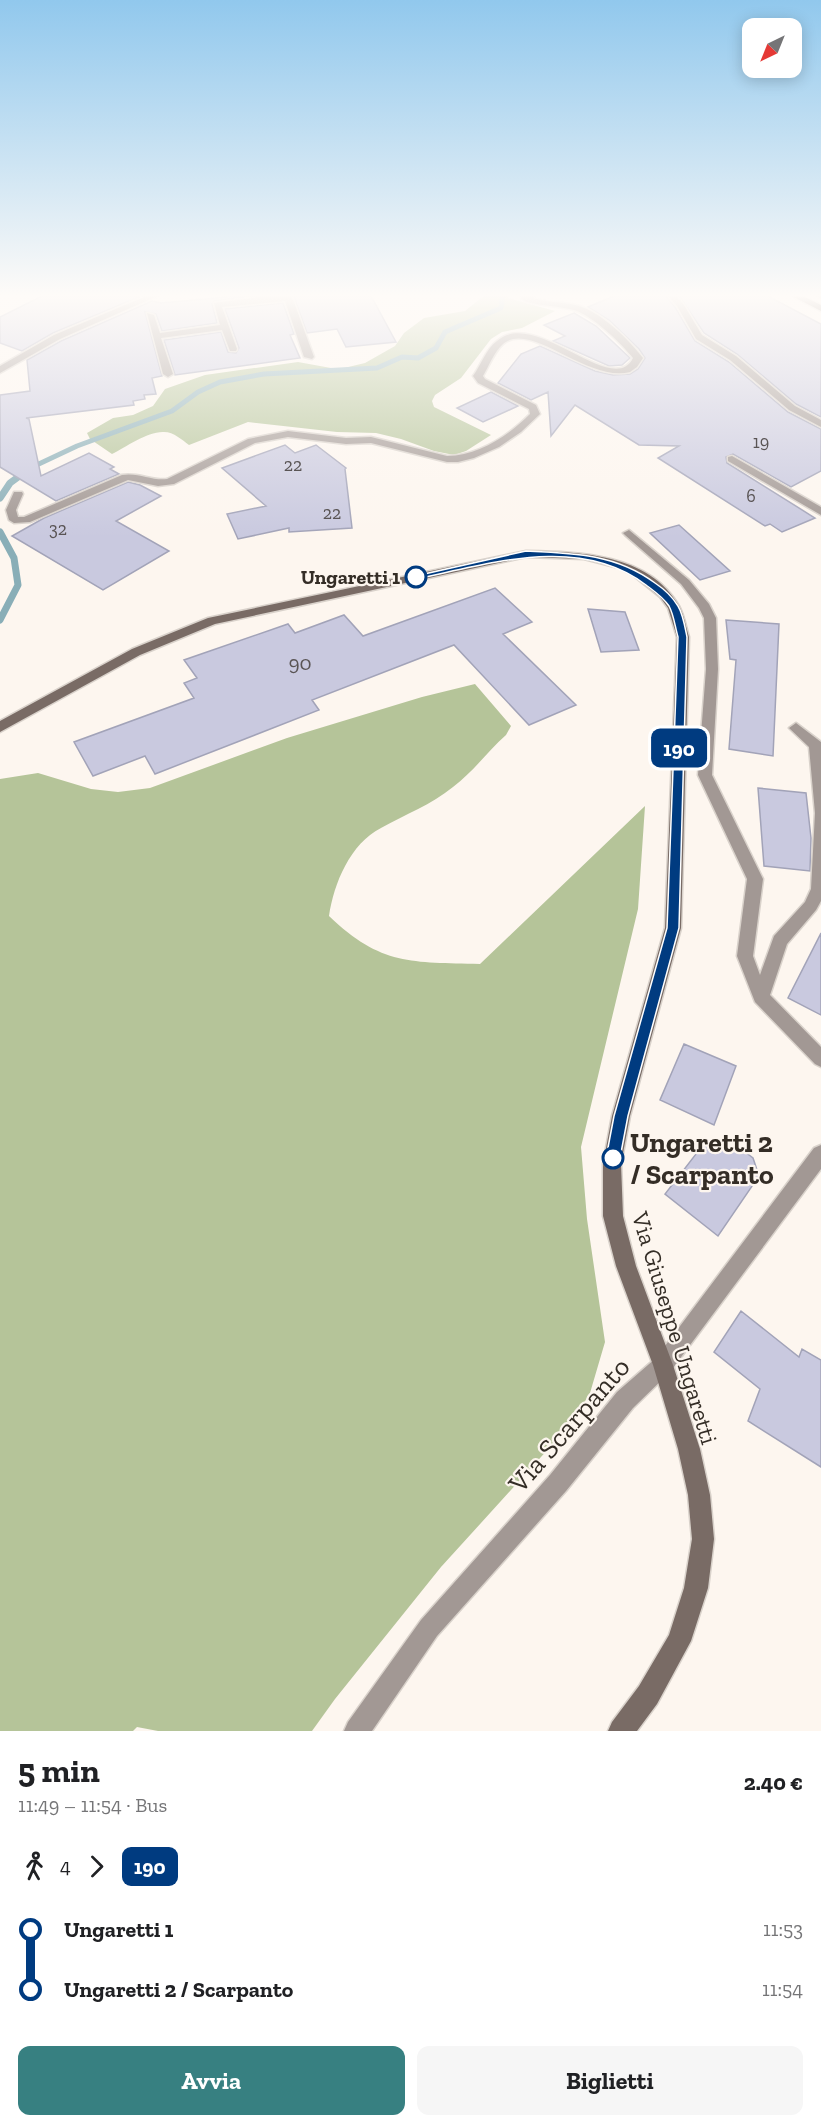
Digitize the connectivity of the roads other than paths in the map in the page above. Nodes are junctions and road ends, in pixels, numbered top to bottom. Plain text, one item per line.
1 (479, 375) edge
2 (753, 375) edge
3 (821, 424) edge
4 (732, 459) dead end
5 (18, 494) dead end
6 (821, 513) edge
7 (629, 532) dead end
8 (0, 727) edge
9 (796, 728) dead end
10 (821, 810) edge
11 (821, 816) edge
12 (760, 997) junction
13 (821, 1059) edge
14 (821, 1154) edge
15 (663, 1365) junction
16 (357, 1731) edge
17 (621, 1731) edge

1 - 5 street
2 - 3 street
4 - 6 street
7 - 12 street
8 - 15 street, Via Giuseppe Ungaretti
9 - 10 street
11 - 12 street
12 - 13 street
14 - 15 street, Via Scarpanto
15 - 16 street, Via Scarpanto
15 - 17 street, Via Giuseppe Ungaretti

